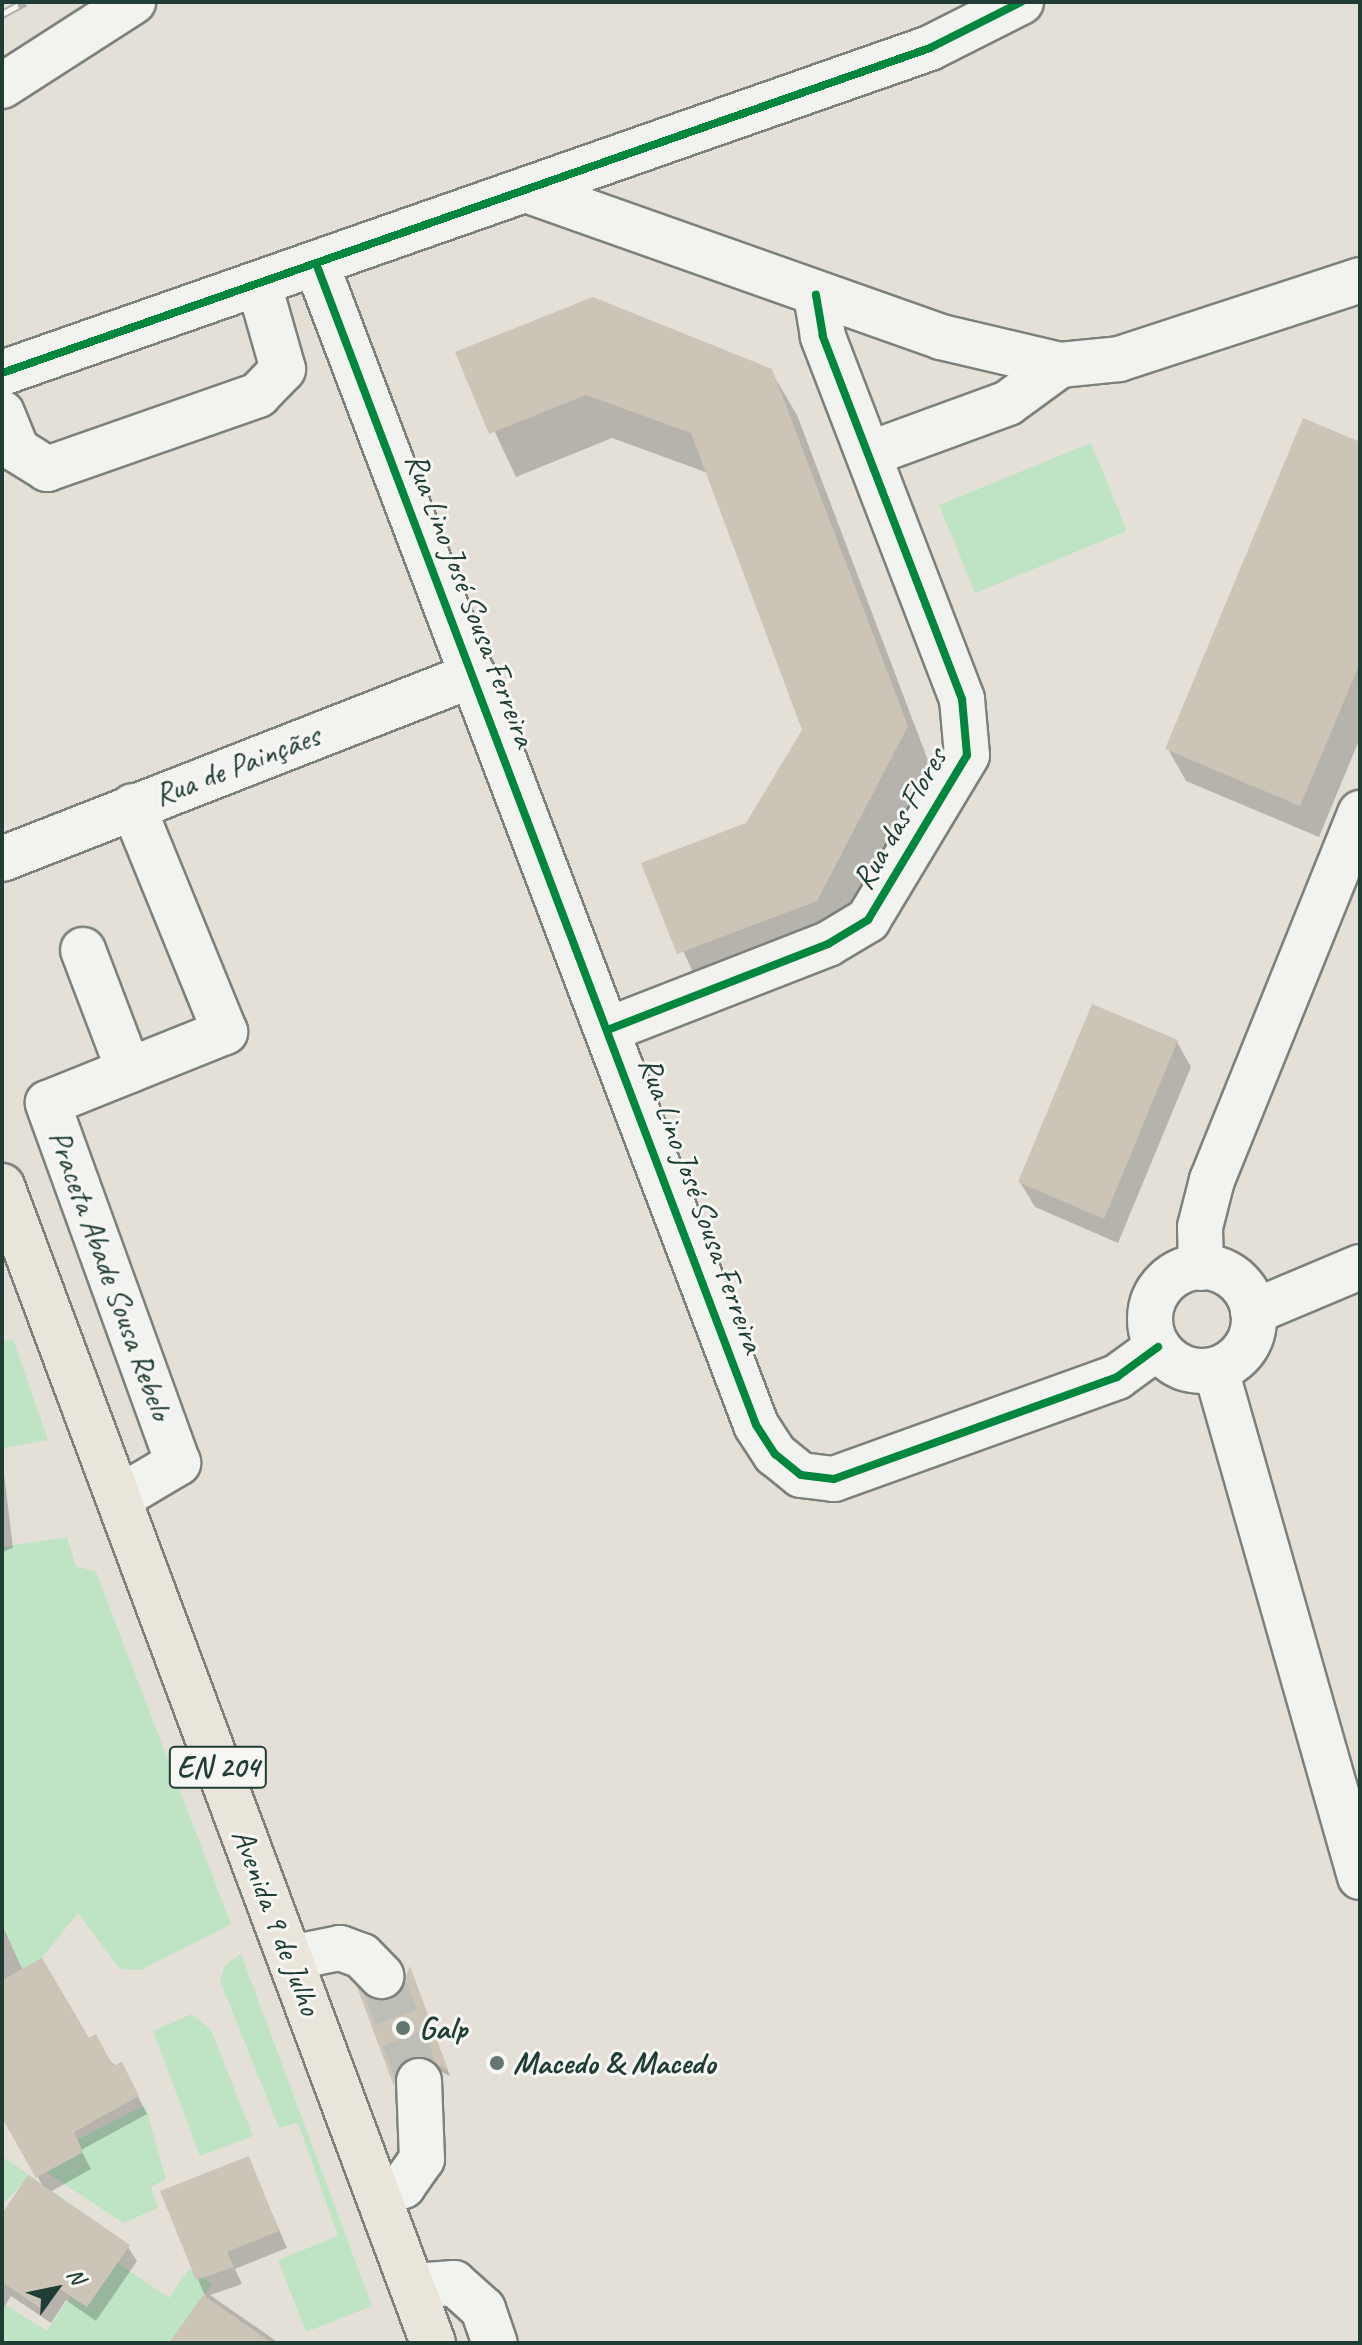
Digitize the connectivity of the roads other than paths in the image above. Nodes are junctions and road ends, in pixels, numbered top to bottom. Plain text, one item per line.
1 (133, 2) edge
2 (1021, 2) edge
3 (2, 86) edge
4 (532, 192) junction
5 (317, 266) junction
6 (1360, 280) edge
7 (259, 285) junction
8 (816, 295) junction
9 (1060, 365) junction
10 (2, 373) edge
11 (2, 413) edge
12 (869, 454) junction
13 (473, 675) junction
14 (133, 806) junction
15 (1360, 813) edge
16 (2, 859) edge
17 (83, 950) dead end
18 (610, 1029) junction
19 (129, 1071) junction
20 (2, 1186) edge
21 (1360, 1267) edge
22 (1201, 1268) junction
23 (1253, 1312) junction
24 (1158, 1347) junction
25 (1216, 1370) junction
26 (119, 1498) junction
27 (1360, 1877) edge
28 (290, 1958) junction
29 (381, 1976) tunnel mouth
30 (419, 2081) tunnel mouth
31 (378, 2195) junction
32 (412, 2286) junction
33 (433, 2343) edge
34 (495, 2343) edge

1 - 3 street
2 - 4 street
4 - 5 street
4 - 8 street
5 - 7 street
5 - 13 street, Rua Lino José Sousa Ferreira
6 - 9 street
7 - 10 street
7 - 11 street
8 - 9 street
8 - 12 street, Rua das Flores
9 - 12 street
12 - 18 street, Rua das Flores
13 - 14 street, Rua de Painçães
13 - 18 street, Rua Lino José Sousa Ferreira
14 - 16 street, Rua de Painçães
14 - 19 street, Praceta Abade Sousa Rebelo
15 - 22 street
17 - 19 street
18 - 24 street, Rua Lino José Sousa Ferreira
19 - 26 street, Praceta Abade Sousa Rebelo
20 - 26 main road, Avenida 9 de Julho / EN 204
21 - 23 street
22 - 23 street
22 - 24 street
23 - 25 street
24 - 25 street
25 - 27 street
26 - 28 main road, Avenida 9 de Julho / EN 204
28 - 29 street
28 - 31 main road, Avenida 9 de Julho / EN 204
30 - 31 street
31 - 32 main road, Avenida 9 de Julho / EN 204
32 - 33 main road, Avenida 9 de Julho / EN 204
32 - 34 street

